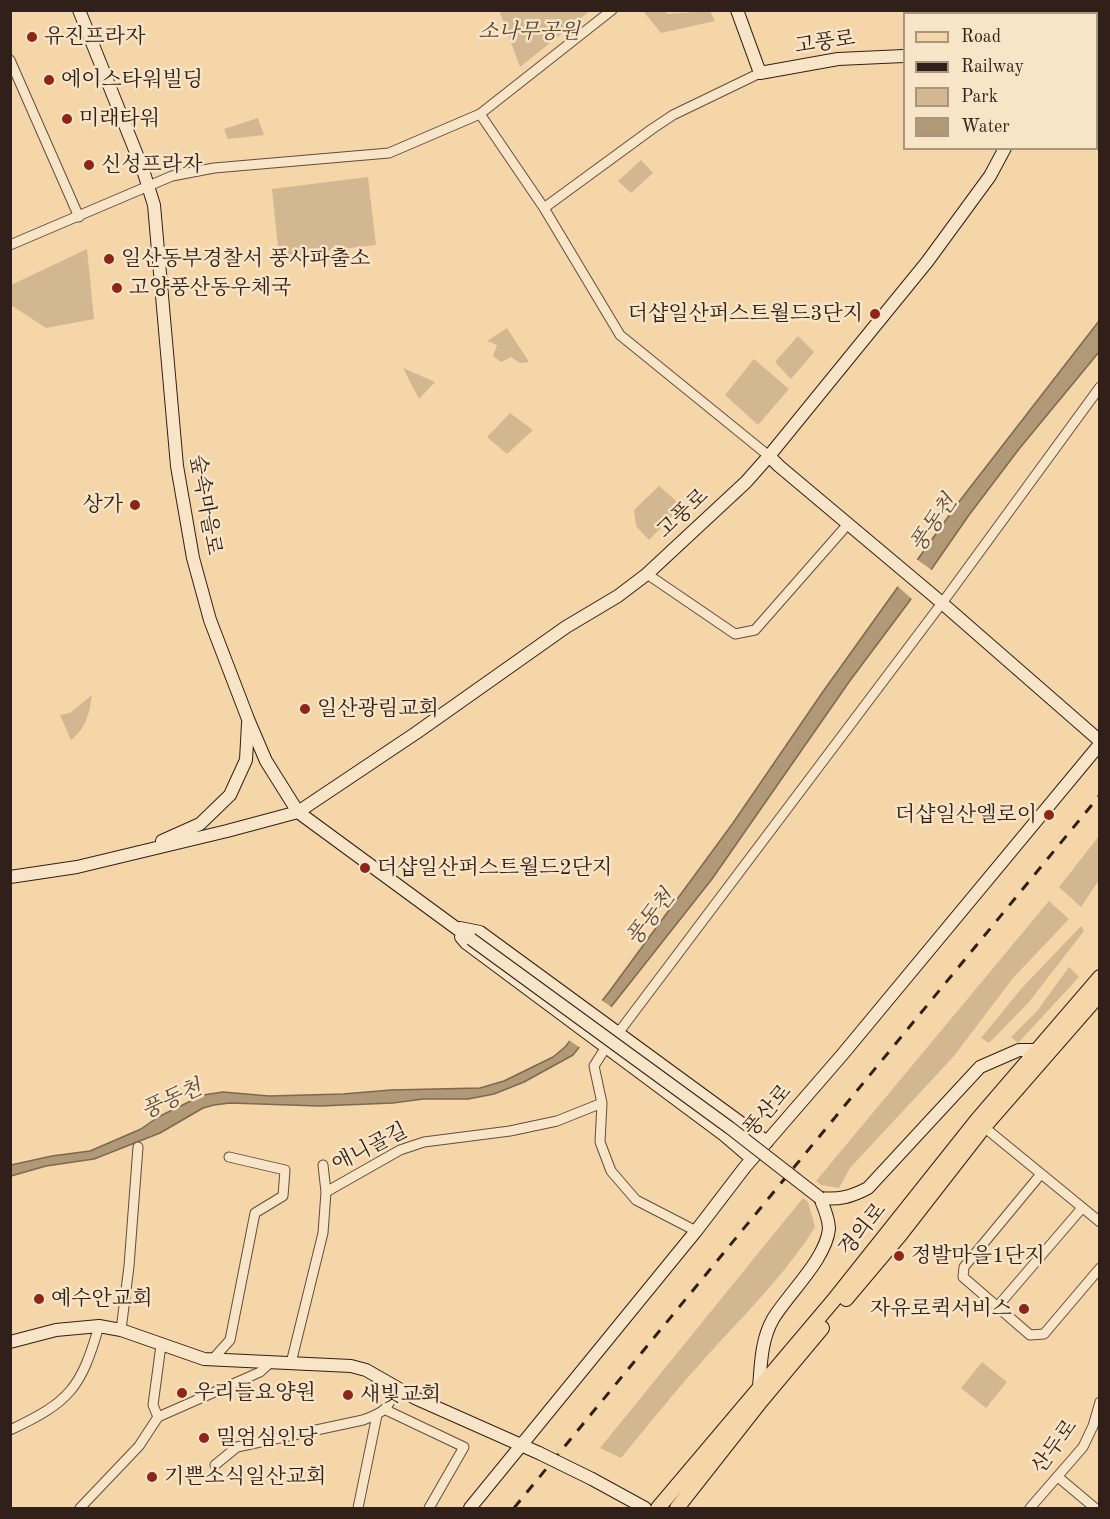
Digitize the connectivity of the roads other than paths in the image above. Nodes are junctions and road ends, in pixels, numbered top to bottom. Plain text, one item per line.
1 (79, 10) edge
2 (612, 10) edge
3 (737, 10) edge
4 (903, 56) edge
5 (10, 60) edge
6 (760, 73) junction
7 (480, 114) junction
8 (1004, 150) edge
9 (148, 185) junction
10 (543, 208) junction
11 (79, 217) junction
12 (10, 245) edge
13 (1100, 387) edge
14 (769, 456) junction
15 (848, 524) junction
16 (647, 574) junction
17 (941, 603) junction
18 (248, 719) junction
19 (1100, 742) edge
20 (298, 812) junction
21 (134, 854) junction
22 (10, 877) edge
23 (453, 926) junction
24 (1100, 977) edge
25 (1100, 994) edge
26 (615, 1030) junction
27 (603, 1045) junction
28 (1036, 1050) junction
29 (602, 1103) junction
30 (984, 1127) junction
31 (767, 1142) junction
32 (138, 1147) dead end
33 (229, 1157) dead end
34 (752, 1159) junction
35 (323, 1165) dead end
36 (1041, 1174) junction
37 (326, 1192) junction
38 (820, 1198) junction
39 (1082, 1208) junction
40 (1100, 1222) edge
41 (696, 1231) junction
42 (1100, 1268) edge
43 (997, 1307) junction
44 (99, 1326) junction
45 (122, 1330) junction
46 (10, 1342) edge
47 (161, 1345) junction
48 (212, 1360) junction
49 (271, 1362) junction
50 (291, 1363) junction
51 (396, 1386) junction
52 (759, 1387) junction
53 (1100, 1402) edge
54 (381, 1412) junction
55 (158, 1417) junction
56 (10, 1430) edge
57 (522, 1446) junction
58 (216, 1465) dead end
59 (1058, 1477) junction
60 (80, 1509) edge
61 (358, 1509) edge
62 (429, 1509) edge
63 (470, 1509) edge
64 (645, 1509) edge
65 (658, 1509) edge
66 (677, 1509) edge
67 (1030, 1509) edge
68 (1095, 1509) edge

1 - 9 main road, 숲속마을로
2 - 7 street
3 - 6 main road
4 - 6 main road, 고풍로
5 - 11 street
6 - 10 street, 고풍로
7 - 9 street
7 - 10 street
8 - 14 main road, 고풍로
9 - 11 street
9 - 18 main road, 숲속마을로
10 - 14 street
11 - 12 street
13 - 17 street
14 - 15 main road
14 - 16 main road, 고풍로
15 - 16 street
15 - 17 main road
16 - 20 main road, 고풍로
17 - 19 main road
17 - 26 street
18 - 20 main road, 숲속마을로
18 - 21 main road
19 - 31 main road, 풍산로
20 - 21 main road
20 - 23 main road, 숲속마을로
21 - 22 main road
23 - 26 main road
23 - 27 main road
23 - 38 main road, 숲속마을로, bridge
24 - 28 main road, 경의로
25 - 30 main road, 경의로
26 - 31 main road
27 - 29 street
27 - 34 main road
28 - 38 main road
28 - 52 main road, 경의로
29 - 37 street, 애니골길
29 - 41 street
30 - 36 street
30 - 66 main road, 경의로
31 - 34 main road, 풍산로
32 - 45 street
33 - 48 street
34 - 41 main road, 풍산로
35 - 37 street
36 - 39 street
36 - 43 street
37 - 50 street, 애니골길
38 - 52 main road
39 - 40 street
39 - 43 street
41 - 57 main road, 풍산로
42 - 43 street
44 - 45 main road
44 - 46 main road
44 - 56 street
45 - 47 main road
47 - 48 main road
47 - 55 street
48 - 49 main road
49 - 50 main road
49 - 55 street
50 - 51 main road
51 - 54 street
51 - 57 main road
52 - 65 main road, 경의로
53 - 59 street, 산두로
54 - 58 street
54 - 61 street
54 - 62 street
55 - 60 street
57 - 63 main road, 풍산로
57 - 64 main road, bridge
59 - 67 street, 산두로
59 - 68 street

